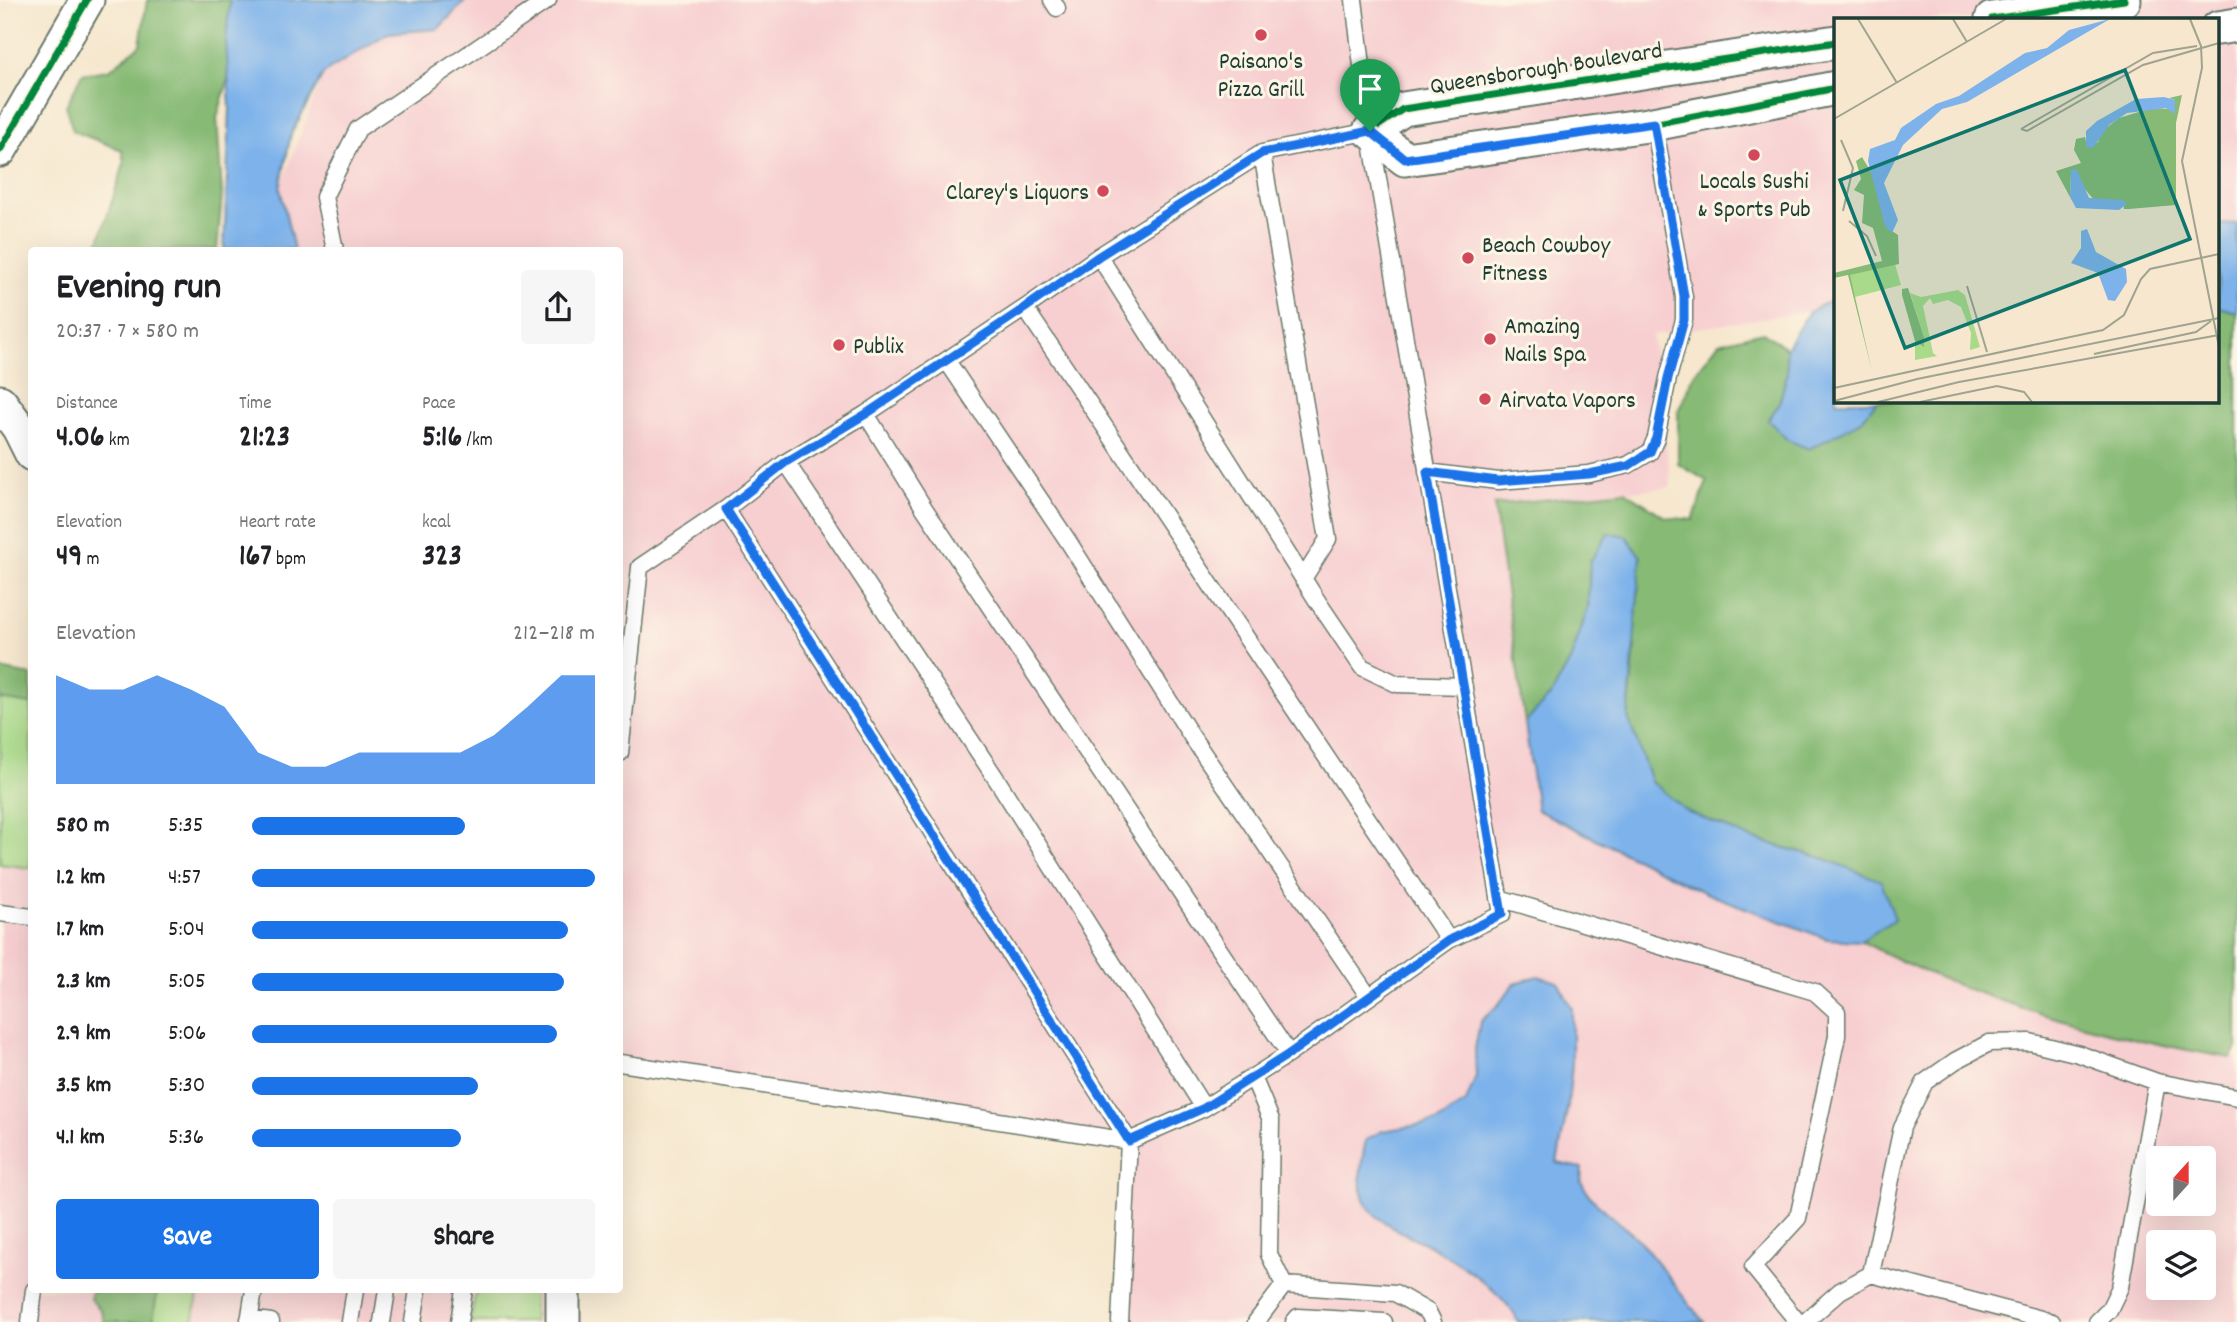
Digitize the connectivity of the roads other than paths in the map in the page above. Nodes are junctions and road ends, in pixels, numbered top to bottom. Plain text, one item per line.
1 (87, 0) edge
2 (548, 0) edge
3 (1354, 0) edge
4 (2124, 0) edge
5 (1999, 18) edge
6 (1834, 42) edge
7 (1834, 88) edge
8 (1654, 123) junction
9 (1370, 131) junction
10 (0, 150) edge
11 (1262, 153) junction
12 (334, 247) edge
13 (1099, 256) junction
14 (1025, 308) junction
15 (947, 361) junction
16 (866, 414) junction
17 (786, 462) junction
18 (1427, 472) junction
19 (726, 509) junction
20 (1303, 579) junction
21 (1464, 686) junction
22 (623, 725) edge
23 (1499, 898) junction
24 (0, 913) edge
25 (28, 916) edge
26 (1449, 940) junction
27 (1369, 997) junction
28 (1289, 1054) junction
29 (623, 1063) edge
30 (1253, 1077) junction
31 (2157, 1082) junction
32 (2237, 1097) edge
33 (1204, 1108) junction
34 (1129, 1141) junction
35 (1871, 1274) junction
36 (1284, 1285) junction
37 (34, 1293) edge
38 (254, 1293) edge
39 (355, 1293) edge
40 (387, 1293) edge
41 (418, 1293) edge
42 (463, 1293) edge
43 (563, 1293) edge
44 (249, 1320) edge
45 (30, 1322) edge
46 (271, 1322) edge
47 (350, 1322) edge
48 (382, 1322) edge
49 (413, 1322) edge
50 (458, 1322) edge
51 (563, 1322) edge
52 (1120, 1322) edge
53 (1256, 1322) edge
54 (1294, 1322) edge
55 (1384, 1322) edge
56 (1433, 1322) edge
57 (1798, 1322) edge
58 (1805, 1322) edge
59 (2052, 1322) edge
60 (2097, 1322) edge

1 - 10 street
2 - 12 lane
3 - 9 lane
4 - 5 street
6 - 9 street, Queensborough Boulevard
7 - 8 street
8 - 9 street
8 - 18 lane
9 - 11 lane
9 - 18 lane
11 - 13 lane
11 - 20 lane
13 - 14 lane
13 - 20 lane
14 - 15 lane
14 - 26 lane
15 - 16 lane
15 - 27 lane
16 - 17 lane
16 - 28 lane
17 - 19 lane
17 - 33 lane
18 - 21 lane
19 - 22 lane
19 - 34 lane
20 - 21 lane
21 - 23 lane
23 - 26 lane
23 - 57 lane
24 - 25 lane
26 - 27 lane
27 - 28 lane
28 - 30 lane
29 - 34 lane
30 - 33 lane
30 - 36 lane
31 - 32 lane
31 - 35 lane
31 - 60 lane
33 - 34 lane
34 - 52 lane
35 - 58 lane
35 - 59 lane
36 - 53 lane
36 - 56 lane
37 - 45 lane
38 - 44 lane
39 - 47 lane
40 - 48 lane
41 - 49 lane
42 - 50 lane
43 - 51 street
44 - 46 lane
54 - 55 lane

